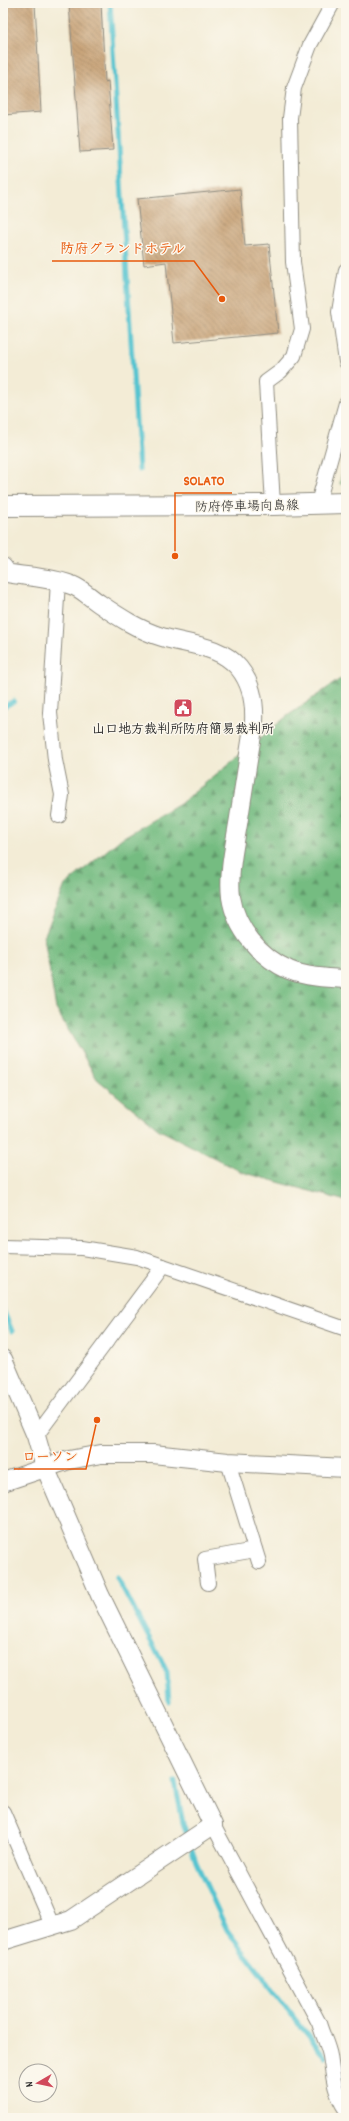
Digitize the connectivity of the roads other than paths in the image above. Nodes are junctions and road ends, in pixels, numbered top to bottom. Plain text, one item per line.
1 (333, 3) edge
2 (346, 270) edge
3 (346, 362) edge
4 (346, 403) edge
5 (318, 503) junction
6 (346, 503) edge
7 (3, 506) edge
8 (273, 506) junction
9 (3, 567) edge
10 (58, 581) junction
11 (59, 816) dead end
12 (346, 979) edge
13 (3, 1246) edge
14 (163, 1266) junction
15 (346, 1329) edge
16 (3, 1359) edge
17 (36, 1436) junction
18 (228, 1462) junction
19 (45, 1467) junction
20 (346, 1468) edge
21 (3, 1482) edge
22 (208, 1583) dead end
23 (3, 1812) edge
24 (213, 1825) junction
25 (52, 1925) junction
26 (3, 1941) edge
27 (346, 2110) edge

1 - 8 street
2 - 3 street
4 - 5 street
5 - 6 main road, 防府停車場向島線
5 - 8 main road, 防府停車場向島線
7 - 8 main road, 防府停車場向島線
9 - 10 street
10 - 11 street
10 - 12 street
13 - 14 street
14 - 15 street
14 - 17 street
16 - 17 street
17 - 19 street
18 - 19 street
18 - 20 street
18 - 22 street
19 - 21 street
19 - 24 street
23 - 25 street
24 - 25 street
24 - 27 street
25 - 26 street

